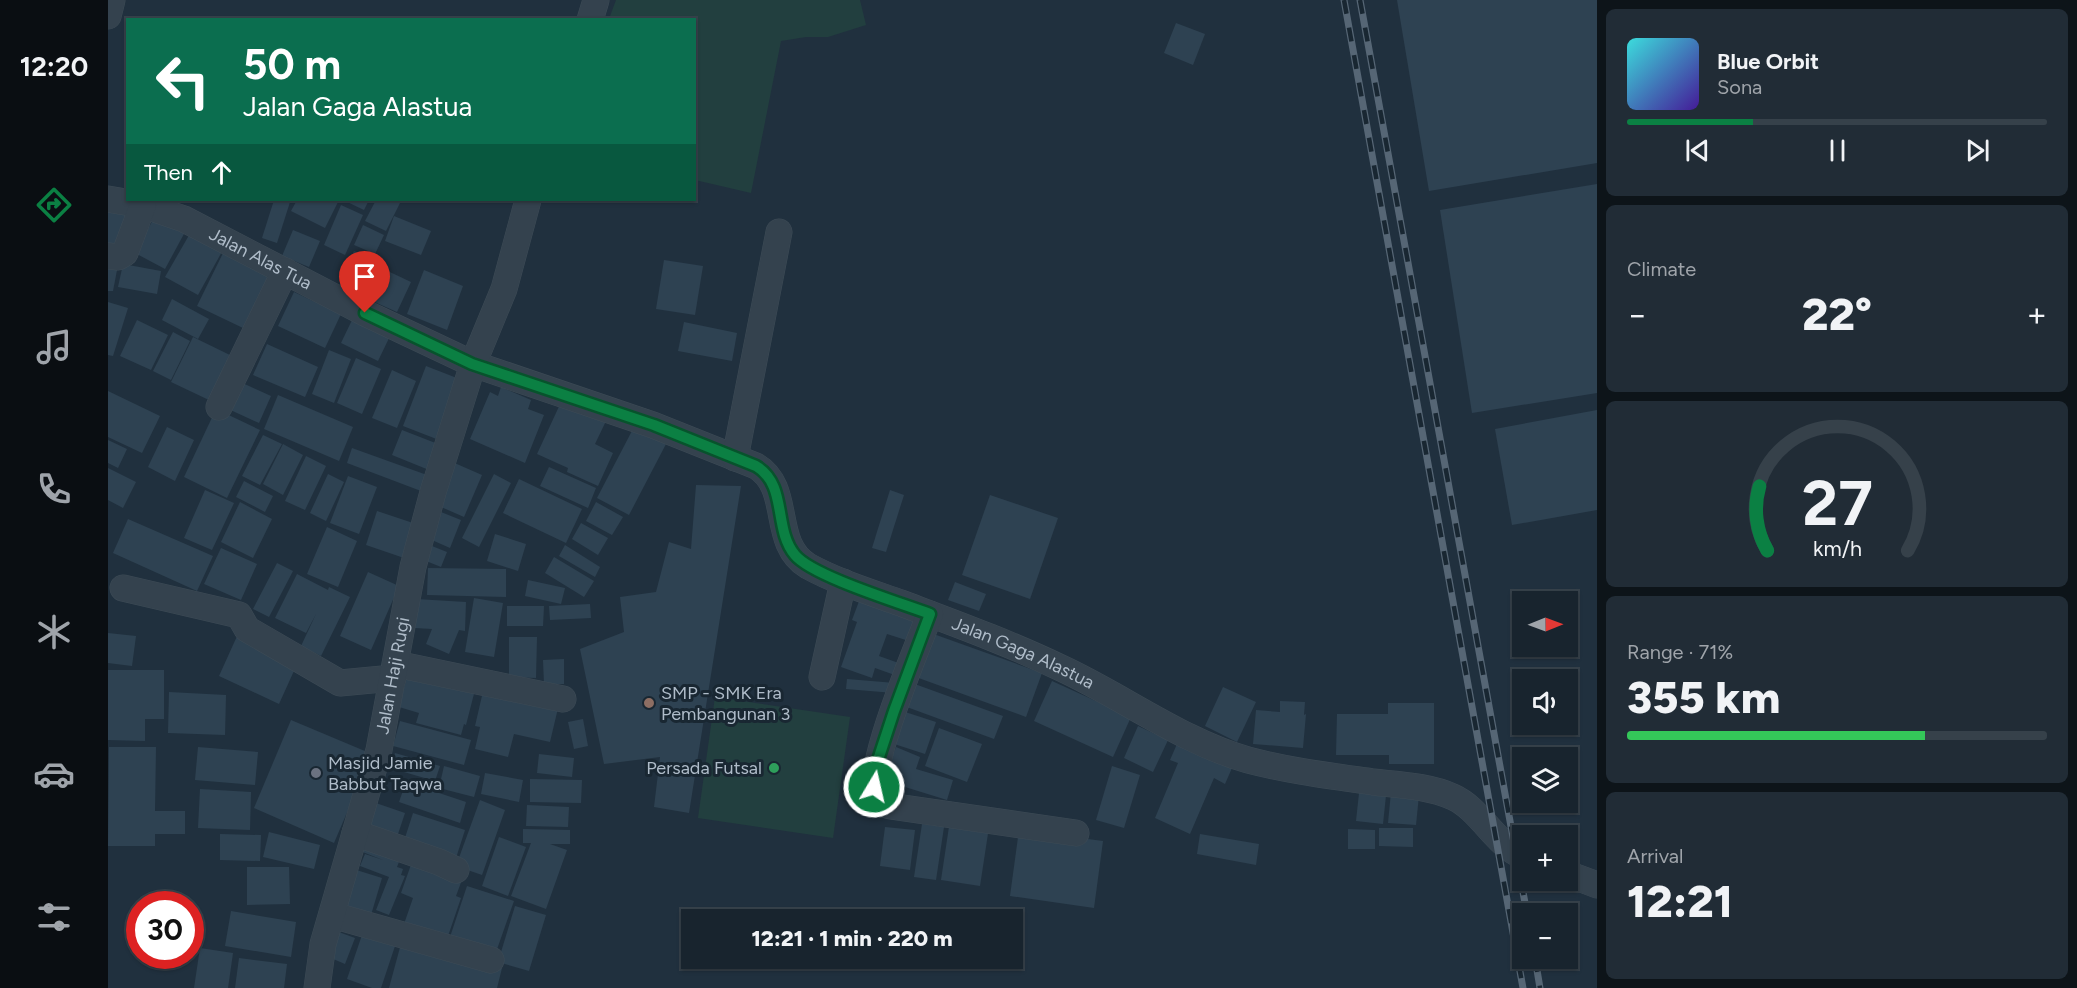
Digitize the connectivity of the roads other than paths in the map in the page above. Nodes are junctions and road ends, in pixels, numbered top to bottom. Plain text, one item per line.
1 (112, 0) edge
2 (596, 0) edge
3 (108, 16) edge
4 (591, 18) edge
5 (108, 199) edge
6 (528, 201) edge
7 (142, 206) junction
8 (779, 232) dead end
9 (108, 256) edge
10 (285, 271) junction
11 (472, 364) junction
12 (219, 407) dead end
13 (735, 458) junction
14 (843, 582) junction
15 (123, 588) dead end
16 (930, 614) junction
17 (394, 671) junction
18 (822, 677) dead end
19 (563, 699) dead end
20 (1076, 832) dead end
21 (355, 833) junction
22 (1512, 848) edge
23 (456, 870) dead end
24 (1578, 878) edge
25 (1597, 885) edge
26 (332, 915) junction
27 (491, 960) dead end
28 (317, 988) edge

1 - 3 street
2 - 4 street
5 - 7 street, Jalan Alas Tua
6 - 11 street, Jalan Haji Rugi
7 - 9 street
7 - 10 street, Jalan Alas Tua
8 - 13 street
10 - 11 street, Jalan Alas Tua
10 - 12 street
11 - 13 street, Jalan Gaga Alastua
11 - 17 street, Jalan Haji Rugi
13 - 14 street, Jalan Gaga Alastua
14 - 16 street, Jalan Gaga Alastua
14 - 18 street
15 - 17 street
16 - 20 street
16 - 22 street, Jalan Gaga Alastua
17 - 19 street
17 - 21 street, Jalan Haji Rugi
21 - 23 street
21 - 26 street, Jalan Haji Rugi
24 - 25 street
26 - 27 street
26 - 28 street, Jalan Haji Rugi

